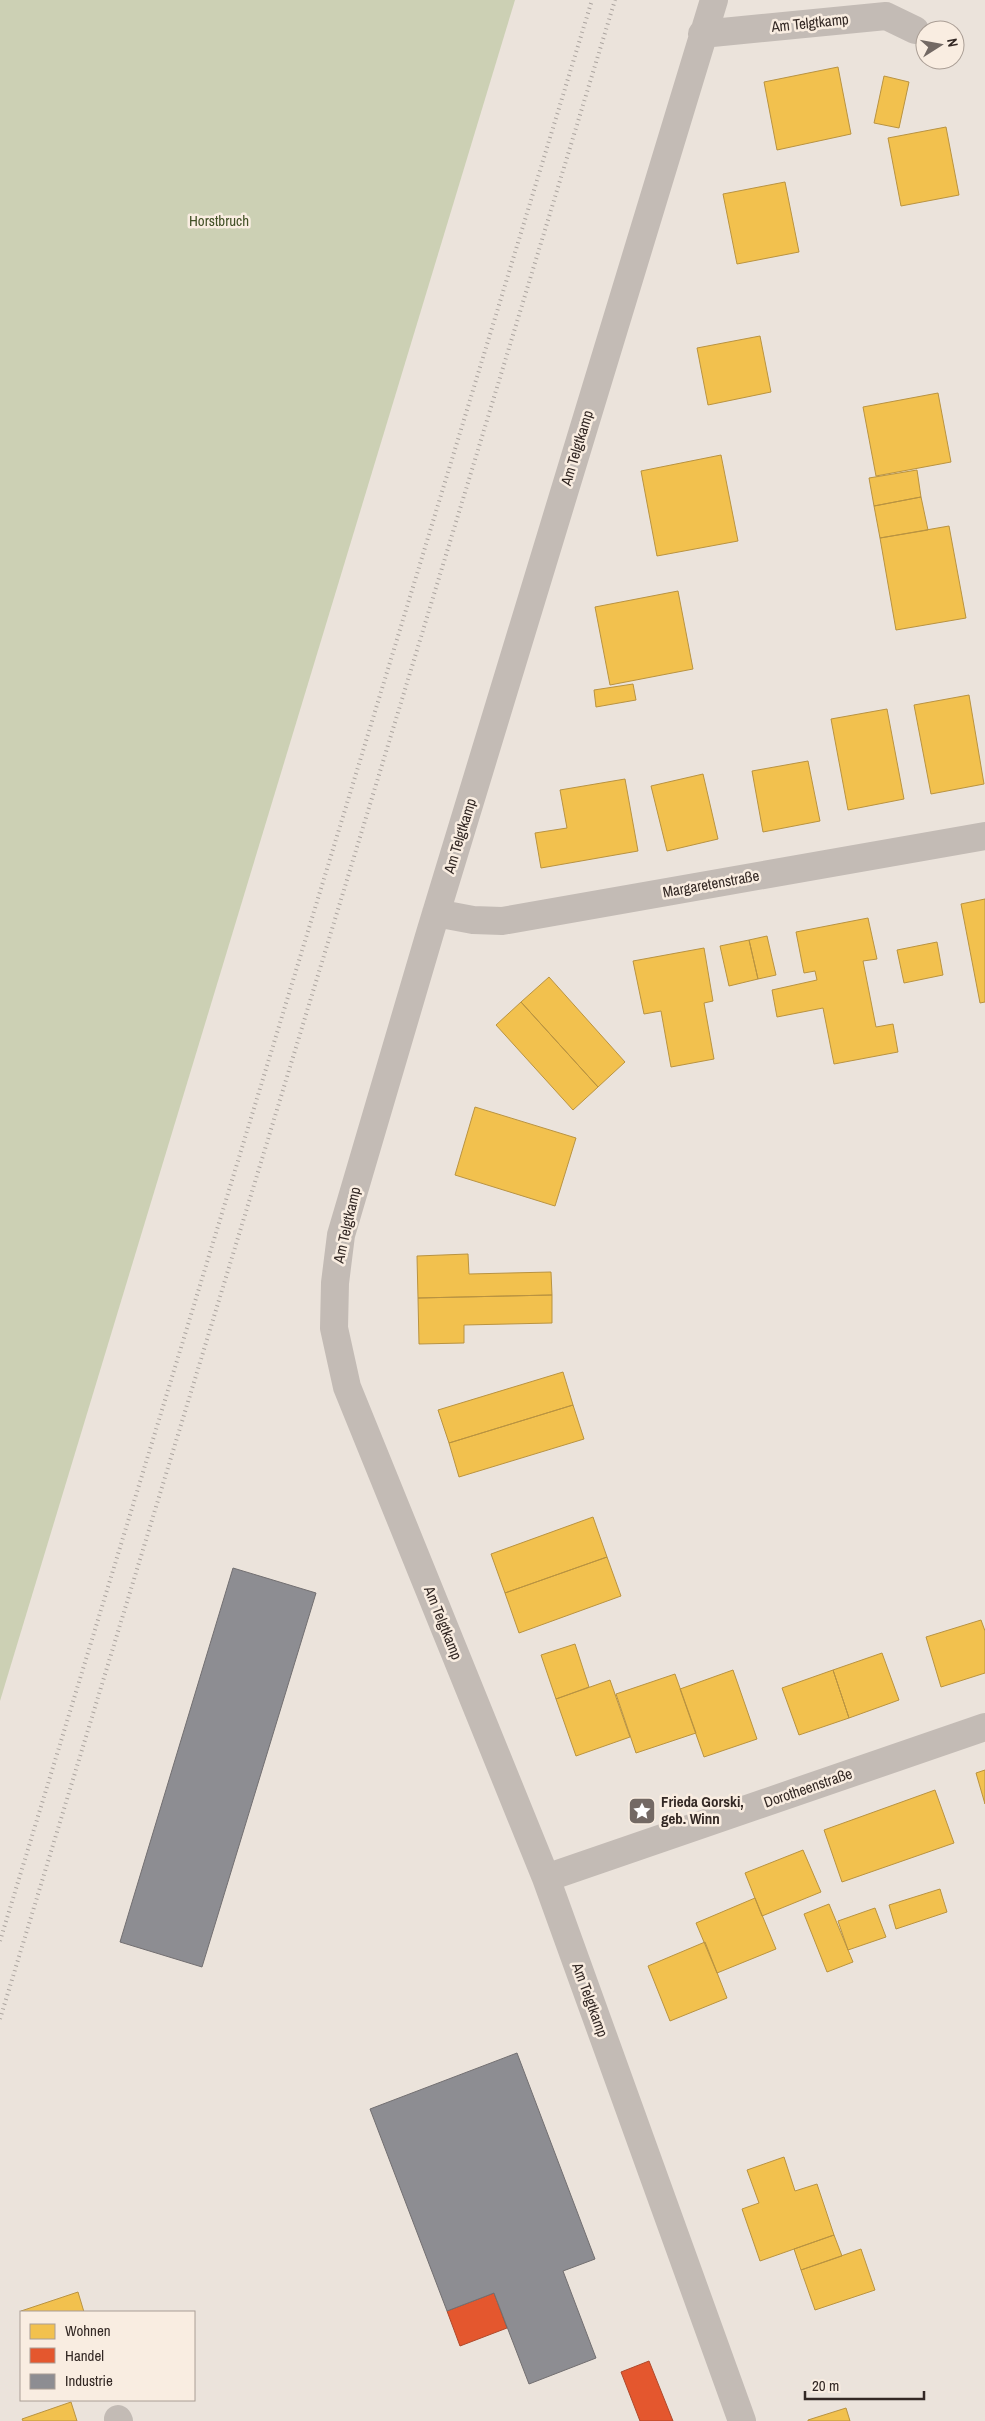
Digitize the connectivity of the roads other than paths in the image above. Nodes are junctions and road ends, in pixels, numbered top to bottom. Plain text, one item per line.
1 (714, 0) edge
2 (915, 30) dead end
3 (702, 34) junction
4 (985, 836) edge
5 (436, 913) junction
6 (985, 1728) edge
7 (546, 1878) junction
8 (742, 2421) edge

1 - 3 street, Am Telgtkamp
2 - 3 street, Am Telgtkamp
3 - 5 street, Am Telgtkamp
4 - 5 street, Margaretenstraße
5 - 7 street, Am Telgtkamp
6 - 7 street, Dorotheenstraße
7 - 8 street, Am Telgtkamp

